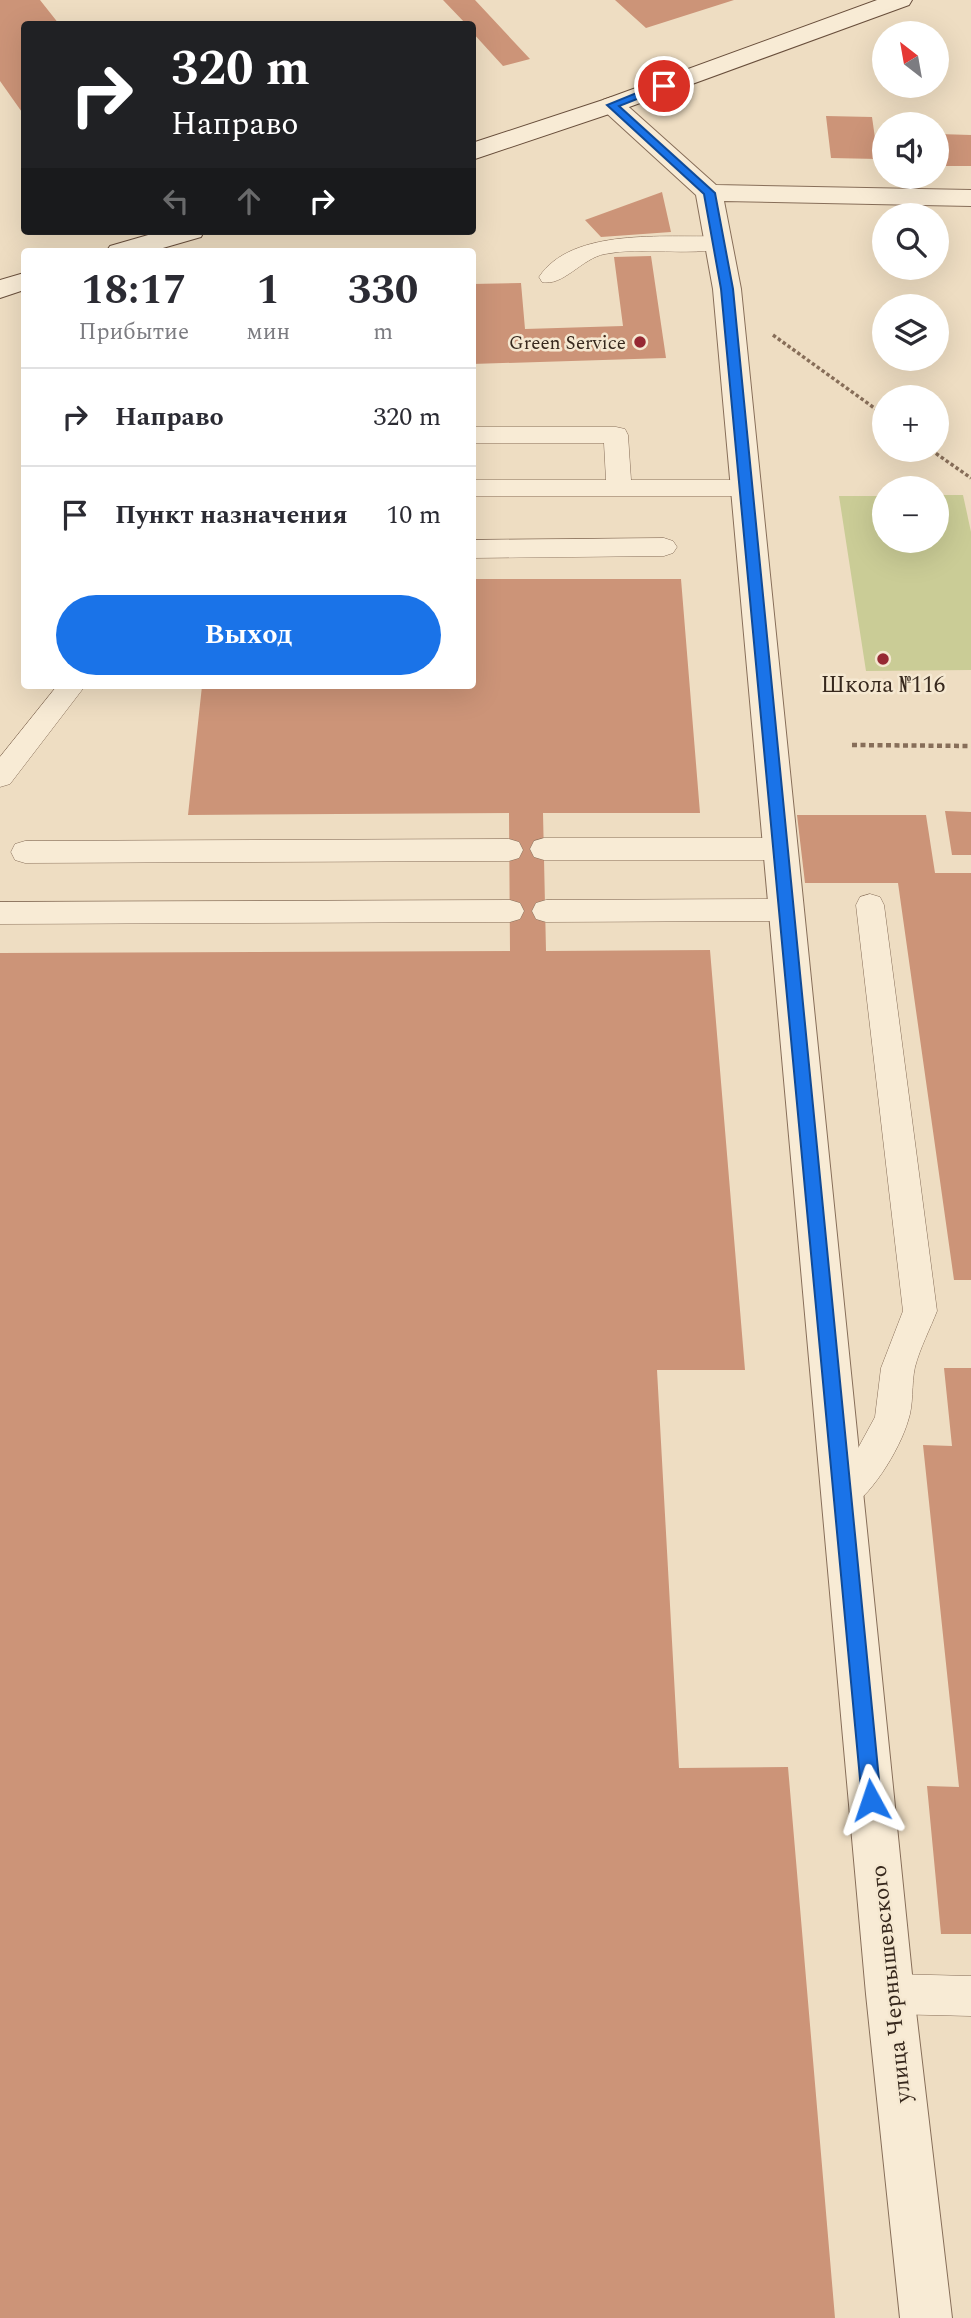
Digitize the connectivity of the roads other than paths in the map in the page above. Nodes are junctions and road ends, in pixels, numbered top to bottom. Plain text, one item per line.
1 (900, 0) edge
2 (612, 105) junction
3 (476, 151) edge
4 (709, 193) junction
5 (971, 198) edge
6 (177, 235) edge
7 (718, 243) junction
8 (134, 248) edge
9 (550, 277) dead end
10 (21, 282) edge
11 (0, 289) edge
12 (476, 435) edge
13 (619, 487) junction
14 (476, 488) edge
15 (746, 488) junction
16 (664, 547) dead end
17 (476, 549) edge
18 (70, 689) edge
19 (0, 778) edge
20 (544, 849) dead end
21 (780, 849) junction
22 (509, 850) dead end
23 (26, 852) dead end
24 (870, 905) dead end
25 (786, 910) junction
26 (510, 911) dead end
27 (546, 911) dead end
28 (0, 913) edge
29 (842, 1495) junction
30 (890, 1994) junction
31 (971, 1996) edge
32 (926, 2318) edge

1 - 2 street
2 - 3 street
2 - 4 street
4 - 5 street
4 - 7 street, улица Чернышевского
6 - 8 street
7 - 9 lane
7 - 15 street, улица Чернышевского
10 - 11 street
12 - 13 lane
13 - 14 lane
13 - 15 lane
15 - 21 street, улица Чернышевского
16 - 17 lane
18 - 19 lane
20 - 21 lane
21 - 25 street, улица Чернышевского
22 - 23 lane
24 - 29 lane
25 - 27 lane
25 - 29 street, улица Чернышевского
26 - 28 lane
29 - 30 street, улица Чернышевского
30 - 31 lane
30 - 32 street, улица Чернышевского

